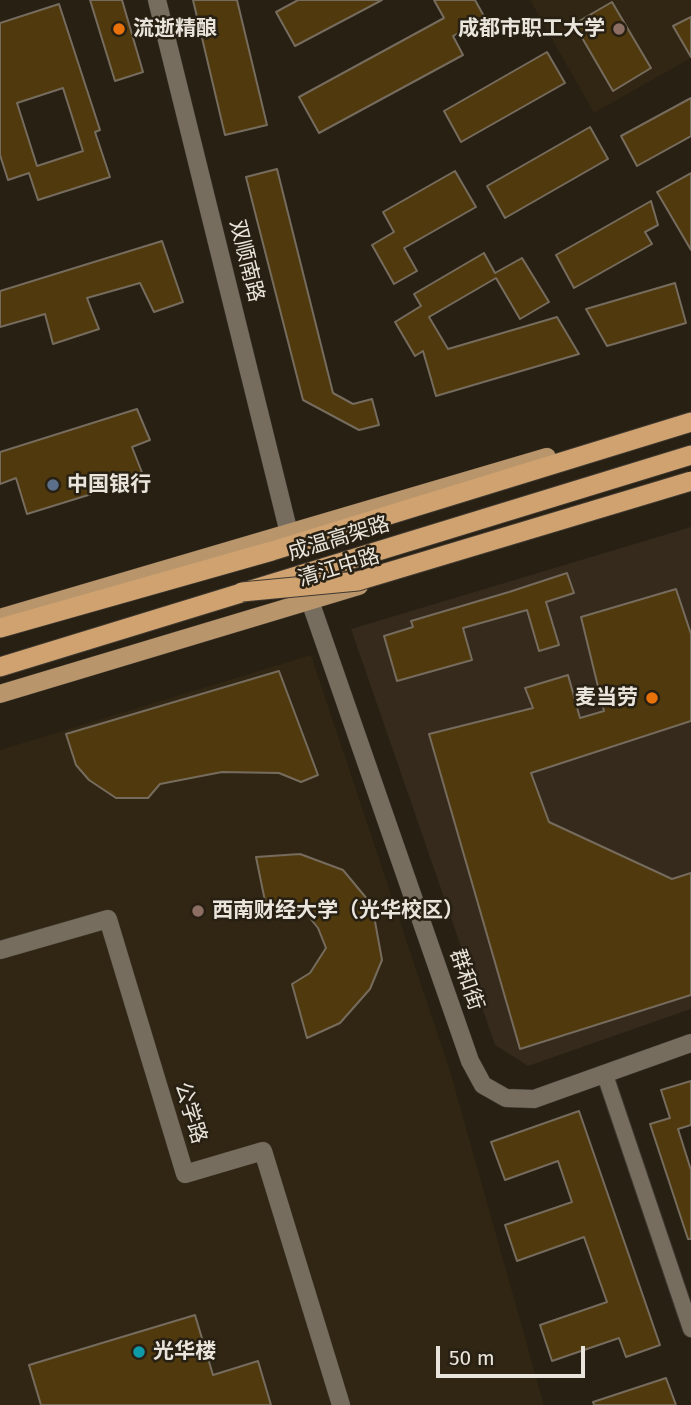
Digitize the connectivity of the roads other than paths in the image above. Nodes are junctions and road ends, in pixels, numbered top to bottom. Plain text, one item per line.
1 (157, 0) edge
2 (691, 414) edge
3 (691, 422) edge
4 (691, 455) edge
5 (691, 481) edge
6 (691, 487) edge
7 (289, 533) junction
8 (242, 592) junction
9 (310, 601) junction
10 (0, 618) edge
11 (0, 628) edge
12 (0, 667) edge
13 (0, 694) edge
14 (0, 950) edge
15 (691, 1043) edge
16 (605, 1075) junction
17 (691, 1329) edge
18 (341, 1405) edge

1 - 7 street, 双顺南路
2 - 7 main road
3 - 11 highway, 成温高架路
4 - 8 highway, 成温高架路, bridge
5 - 8 highway, bridge
6 - 9 main road, 清江中路
7 - 10 main road
8 - 12 highway, 成温高架路
9 - 13 main road, 清江中路
9 - 16 street, 群和街
14 - 18 street, 公学路
15 - 16 street, 群和街
16 - 17 street

